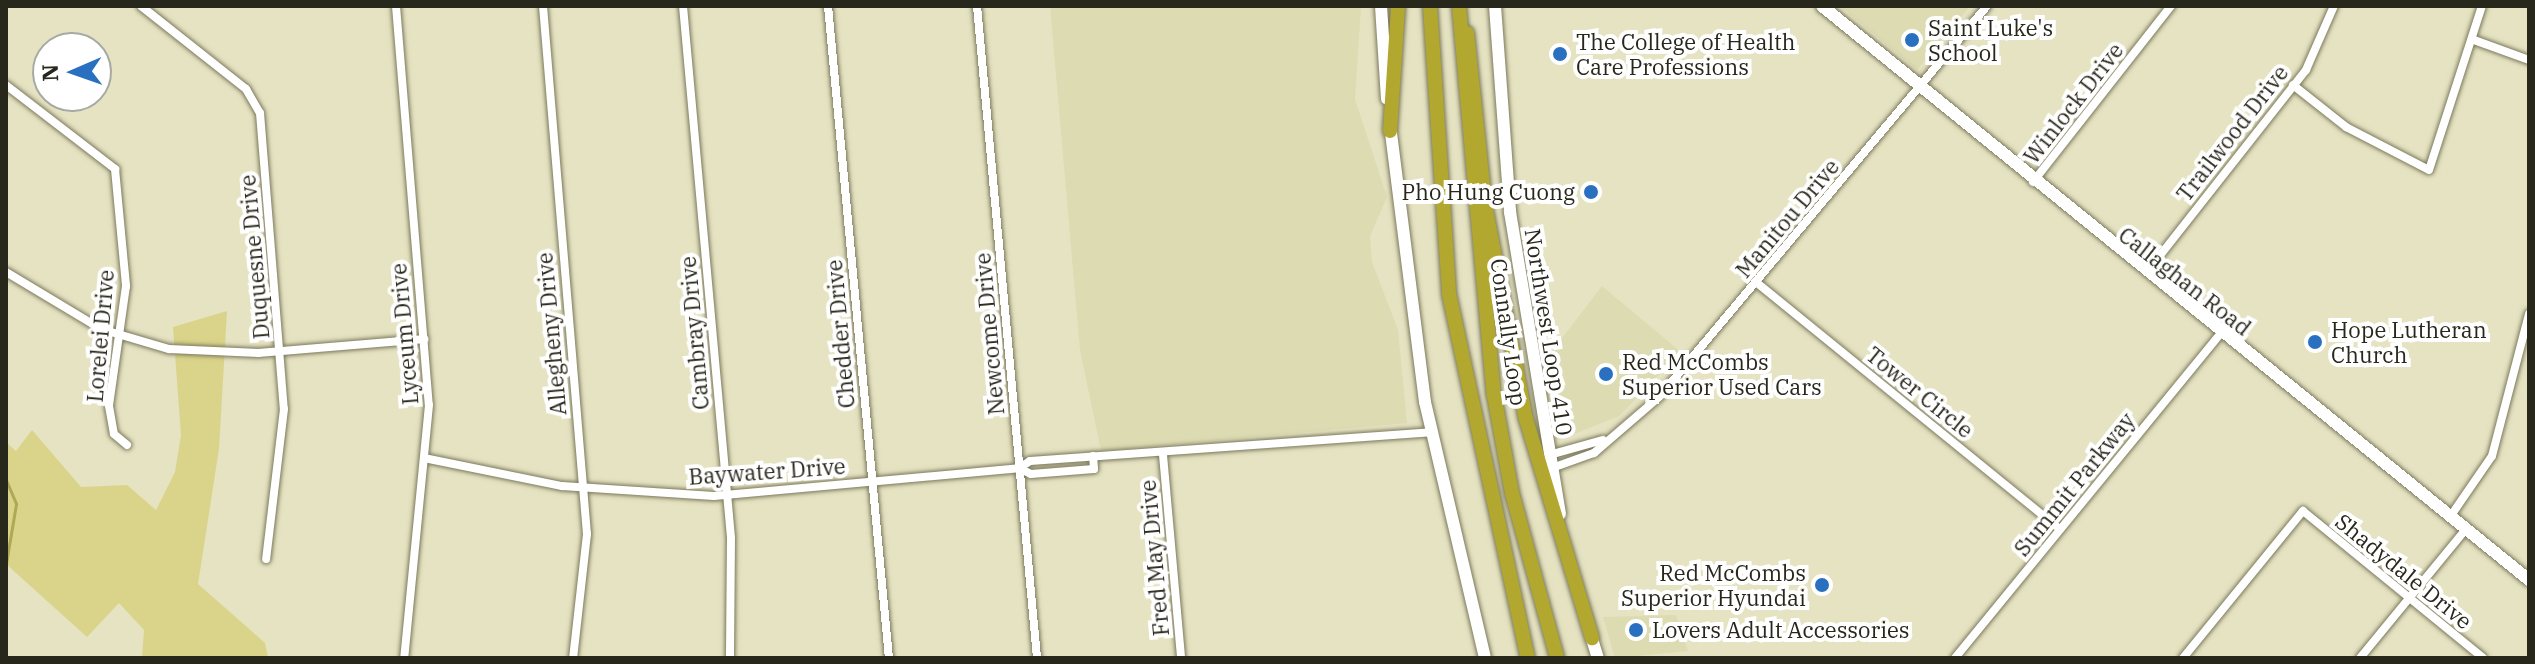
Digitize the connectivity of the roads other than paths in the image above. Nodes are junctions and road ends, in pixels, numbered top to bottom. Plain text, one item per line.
1 (141, 6) edge
2 (396, 6) edge
3 (543, 6) edge
4 (683, 6) edge
5 (828, 6) edge
6 (977, 6) edge
7 (1381, 6) edge
8 (1398, 6) edge
9 (1430, 6) edge
10 (1462, 6) edge
11 (1495, 6) edge
12 (1822, 6) edge
13 (1987, 6) edge
14 (2171, 6) edge
15 (2334, 6) edge
16 (2482, 6) edge
17 (2474, 40) junction
18 (2529, 60) edge
19 (6, 85) edge
20 (2293, 85) junction
21 (1919, 89) junction
22 (1390, 131) junction
23 (2032, 184) junction
24 (6, 272) edge
25 (2144, 275) junction
26 (1757, 283) junction
27 (2529, 314) edge
28 (117, 334) junction
29 (2220, 334) junction
30 (424, 339) junction
31 (280, 351) junction
32 (1431, 432) junction
33 (127, 445) dead end
34 (1163, 455) junction
35 (1093, 456) junction
36 (1080, 457) junction
37 (424, 458) junction
38 (1550, 461) junction
39 (1019, 468) junction
40 (1081, 470) junction
41 (872, 482) junction
42 (583, 488) junction
43 (727, 495) junction
44 (2450, 517) junction
45 (2060, 529) junction
46 (2466, 529) junction
47 (266, 559) dead end
48 (2529, 580) edge
49 (2409, 598) junction
50 (1592, 638) junction
51 (404, 658) edge
52 (573, 658) edge
53 (730, 658) edge
54 (889, 658) edge
55 (1037, 658) edge
56 (1181, 658) edge
57 (1485, 658) edge
58 (1528, 658) edge
59 (1557, 658) edge
60 (1598, 658) edge
61 (1955, 658) edge
62 (2183, 658) edge
63 (2360, 658) edge
64 (2483, 658) edge

1 - 31 street, Duquesne Drive
2 - 30 street, Lyceum Drive
3 - 42 street, Allegheny Drive
4 - 43 street, Cambray Drive
5 - 41 street, Chedder Drive
6 - 39 street, Newcome Drive
7 - 22 main road
8 - 22 highway
9 - 58 highway
10 - 50 highway
10 - 59 highway, Connally Loop
11 - 38 main road, Northwest Loop 410
12 - 21 main road, Callaghan Road
13 - 21 street, Manitou Drive
14 - 23 street, Winlock Drive
15 - 20 street, Trailwood Drive
16 - 17 street
17 - 18 street
17 - 20 street
19 - 28 street, Lorelei Drive
20 - 25 street, Trailwood Drive
21 - 23 main road, Callaghan Road
21 - 26 street, Manitou Drive
22 - 32 main road
23 - 25 main road, Callaghan Road
24 - 28 street
25 - 29 main road, Callaghan Road
26 - 38 street, Manitou Drive
26 - 45 street, Tower Circle
27 - 44 street
28 - 31 street
28 - 33 street, Lorelei Drive
29 - 44 main road, Callaghan Road
29 - 45 street, Summit Parkway
30 - 31 street
30 - 37 street, Lyceum Drive
31 - 47 street, Duquesne Drive
32 - 34 street, Baywater Drive
32 - 57 main road
34 - 35 street, Baywater Drive
34 - 56 street, Fred May Drive
35 - 36 street, Baywater Drive
35 - 40 street, Baywater Drive
36 - 39 street, Baywater Drive
36 - 40 street
37 - 42 street, Baywater Drive
37 - 51 street, Lyceum Drive
38 - 50 main road, Northwest Loop 410
39 - 40 street, Baywater Drive
39 - 41 street, Baywater Drive
39 - 55 street, Newcome Drive
41 - 43 street, Baywater Drive
41 - 54 street, Chedder Drive
42 - 43 street, Baywater Drive
42 - 52 street, Allegheny Drive
43 - 53 street, Cambray Drive
44 - 46 main road, Callaghan Road
45 - 61 street, Summit Parkway
46 - 48 main road, Callaghan Road
46 - 49 street
49 - 62 street, Shadydale Drive
49 - 63 street
49 - 64 street, Shadydale Drive
50 - 60 main road, Northwest Loop 410

